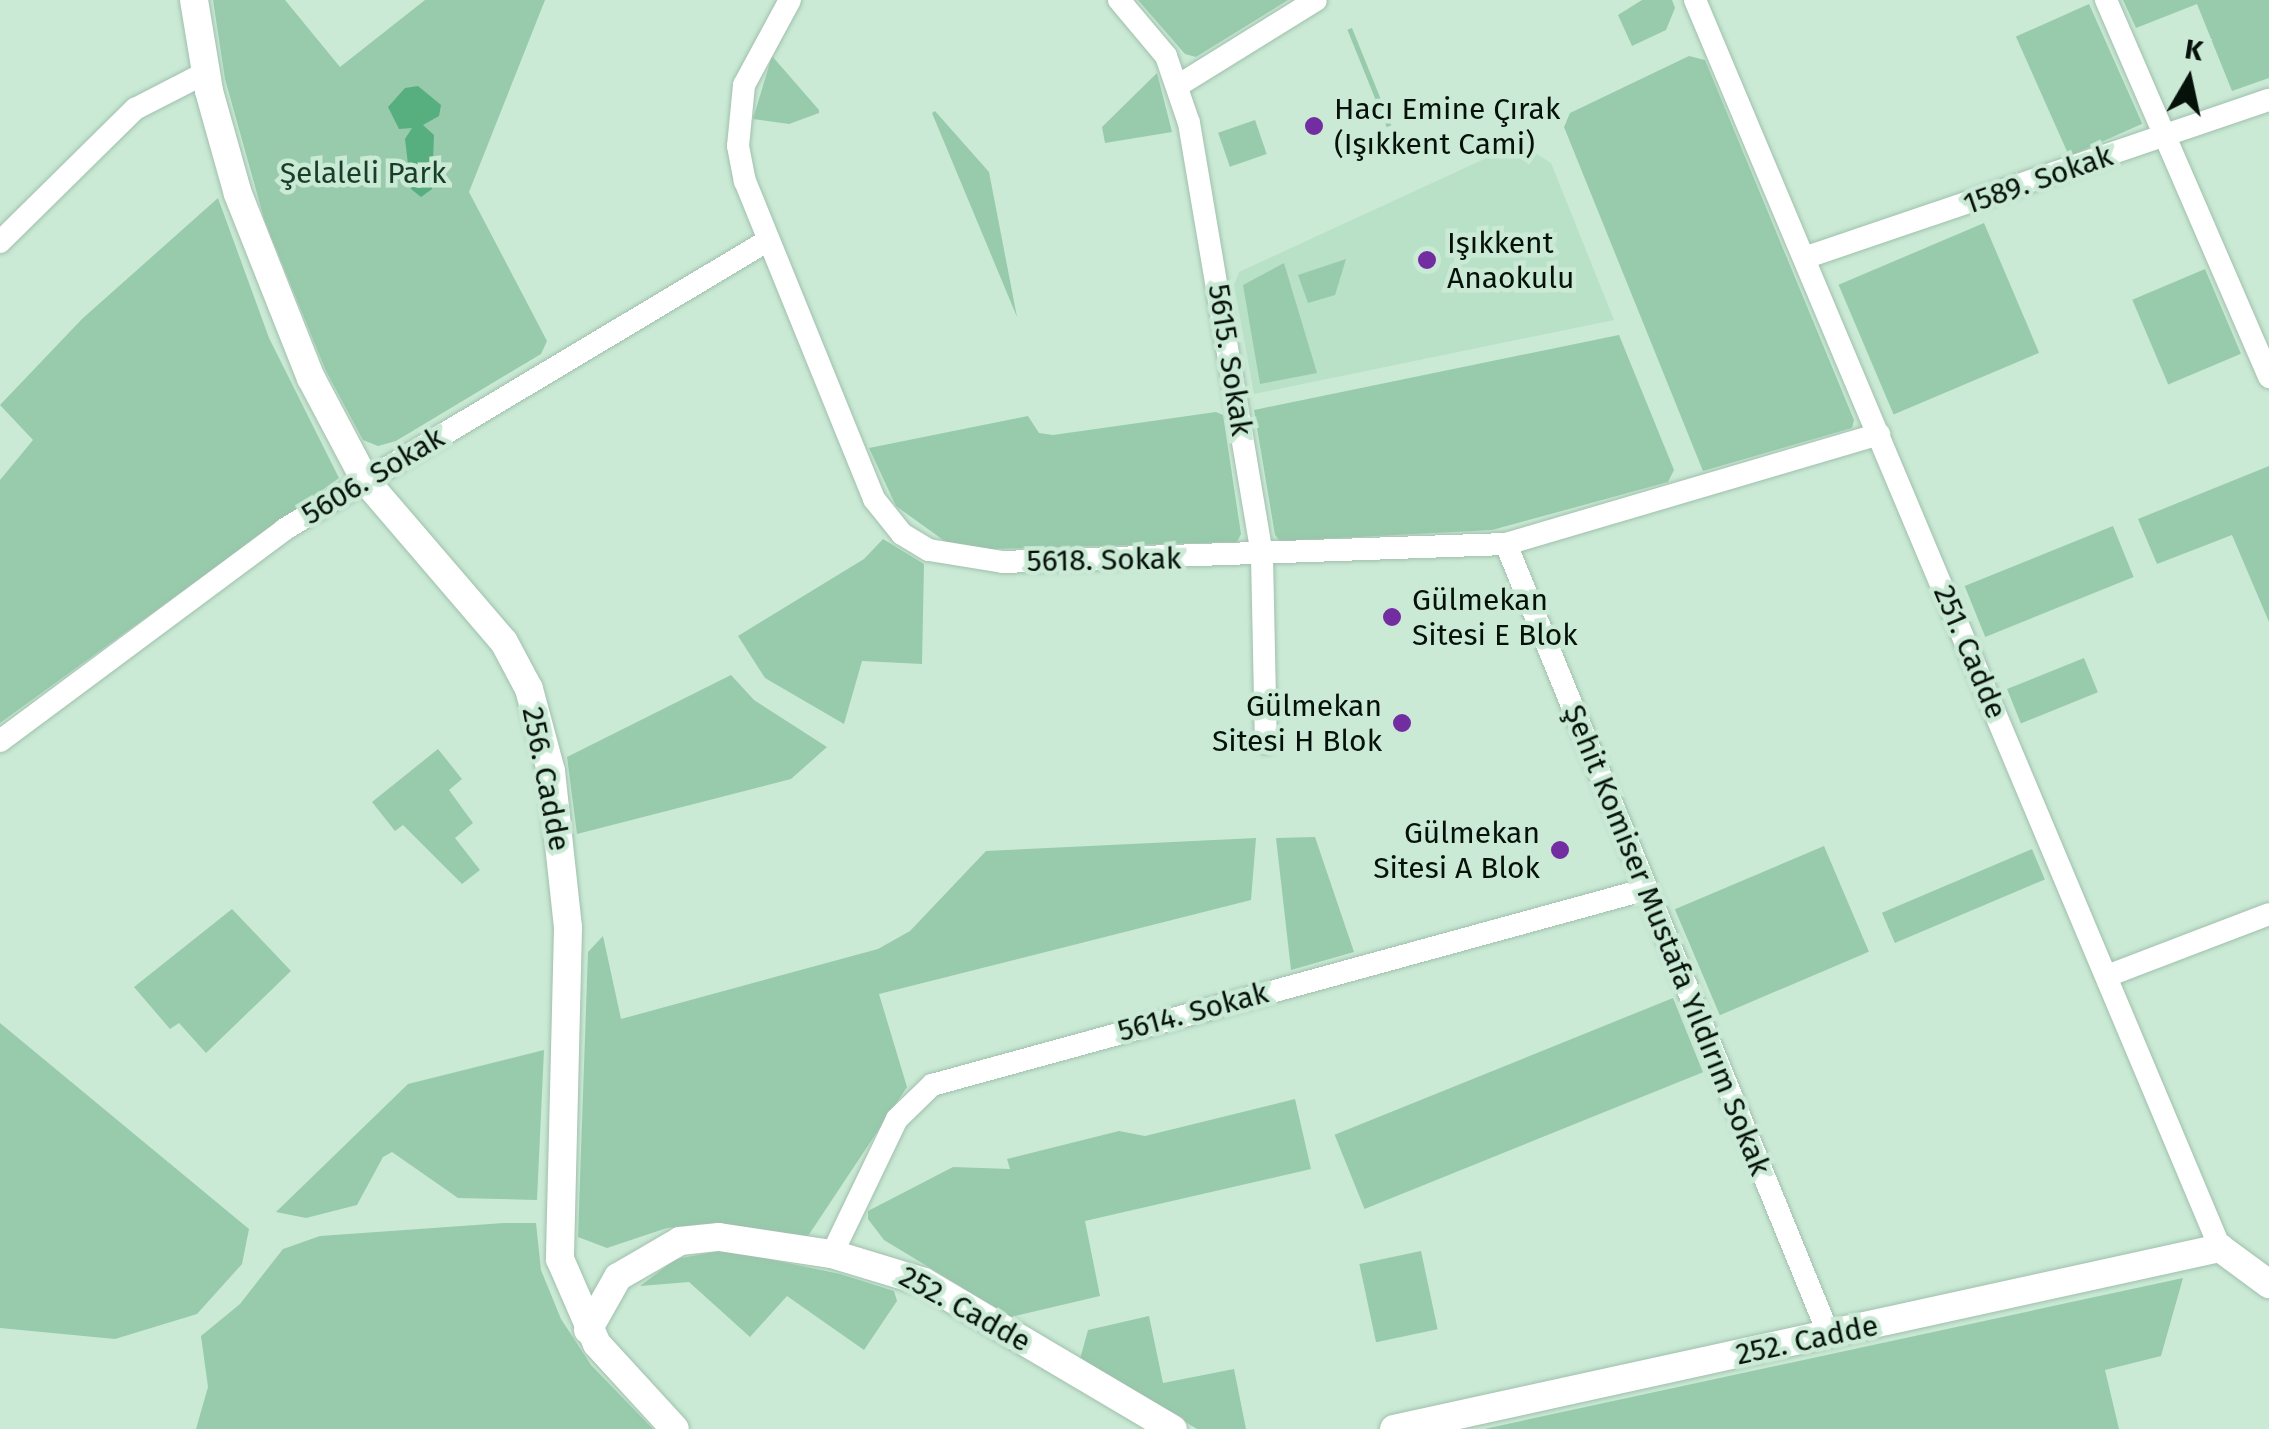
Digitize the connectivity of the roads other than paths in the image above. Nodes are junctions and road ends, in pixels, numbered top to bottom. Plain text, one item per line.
1 (194, 0) edge
2 (790, 0) edge
3 (1119, 0) edge
4 (1316, 0) edge
5 (1695, 0) edge
6 (2106, 0) edge
7 (205, 73) junction
8 (1179, 85) junction
9 (2269, 100) edge
10 (2165, 137) junction
11 (767, 241) junction
12 (0, 242) edge
13 (1807, 257) junction
14 (2269, 377) edge
15 (1879, 434) junction
16 (365, 480) junction
17 (1506, 544) junction
18 (1262, 556) junction
19 (0, 742) edge
20 (1266, 743) dead end
21 (1647, 889) junction
22 (2269, 914) edge
23 (2106, 976) junction
24 (2220, 1248) junction
25 (832, 1254) junction
26 (627, 1268) junction
27 (563, 1273) junction
28 (2269, 1284) edge
29 (588, 1330) junction
30 (1828, 1335) junction
31 (675, 1429) edge
32 (1173, 1429) edge
33 (1394, 1429) edge

1 - 7 street, 256. Cadde
2 - 11 street, 5618. Sokak
3 - 8 street, 5615. Sokak
4 - 8 street
5 - 13 street, 251. Cadde
6 - 10 street
7 - 12 street
7 - 16 street, 256. Cadde
8 - 18 street, 5615. Sokak
9 - 10 street, 1589. Sokak
10 - 13 street, 1589. Sokak
10 - 14 street
11 - 16 street, 5606. Sokak
11 - 18 street, 5618. Sokak
13 - 15 street, 251. Cadde
15 - 17 street, 5618. Sokak
15 - 23 street, 251. Cadde
16 - 19 street, 5606. Sokak
16 - 27 street, 256. Cadde
17 - 18 street, 5618. Sokak
17 - 21 street, Şehit Komiser Mustafa Yıldırım Sokak
18 - 20 street, 5615. Sokak
21 - 25 street, 5614. Sokak
21 - 30 street, Şehit Komiser Mustafa Yıldırım Sokak
22 - 23 street
23 - 24 street, 251. Cadde
24 - 28 street
24 - 30 street, 252. Cadde
25 - 26 street, 252. Cadde
25 - 32 street, 252. Cadde
26 - 27 street, 252. Cadde
26 - 29 street, 252. Cadde
27 - 29 street, 256. Cadde
29 - 31 street, 256. Cadde
30 - 33 street, 252. Cadde

